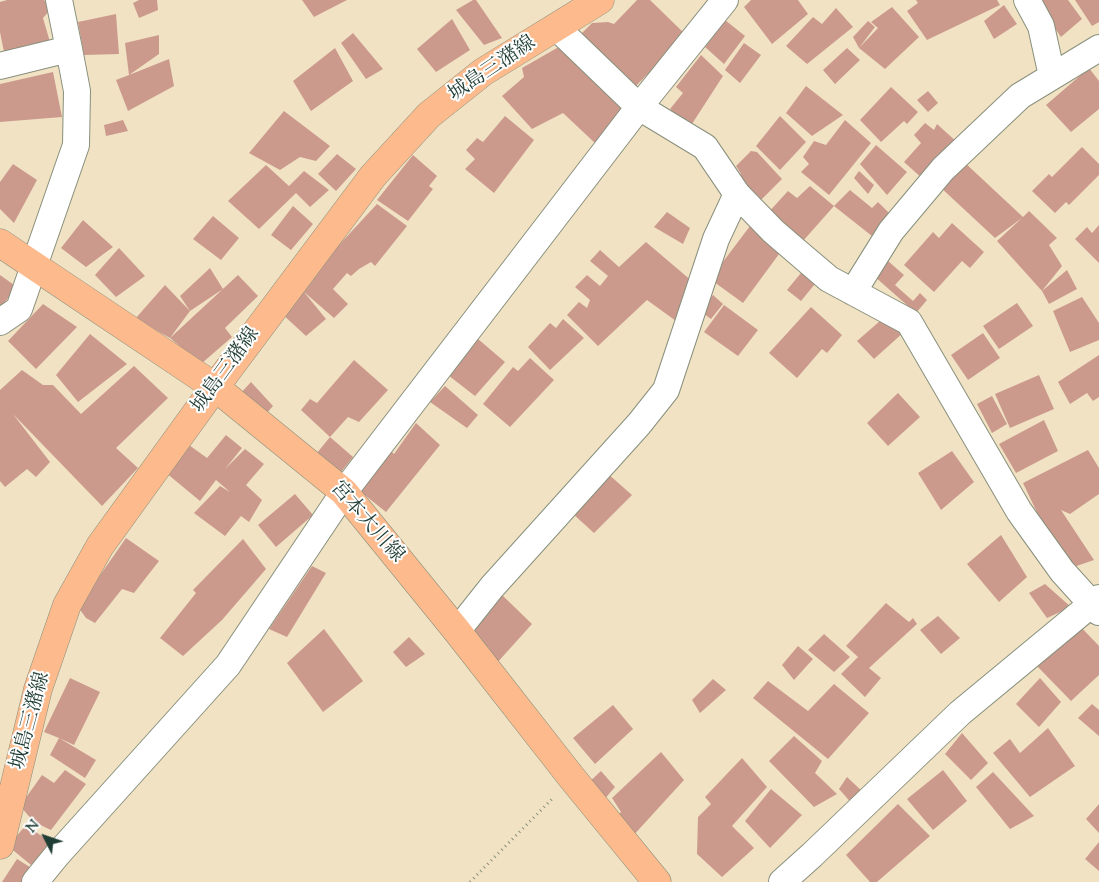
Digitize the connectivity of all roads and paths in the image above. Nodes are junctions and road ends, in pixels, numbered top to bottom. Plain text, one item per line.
1 (58, 0) edge
2 (600, 0) edge
3 (725, 0) edge
4 (1027, 0) edge
5 (556, 27) junction
6 (1099, 48) edge
7 (70, 49) junction
8 (0, 66) edge
9 (1052, 76) junction
10 (639, 107) junction
11 (737, 194) junction
12 (0, 243) edge
13 (34, 266) junction
14 (853, 292) junction
15 (0, 322) edge
16 (215, 387) junction
17 (344, 492) junction
18 (1097, 605) edge
19 (457, 631) junction
20 (572, 778) junction
21 (0, 845) edge
22 (35, 882) edge
23 (470, 882) edge
24 (657, 882) edge
25 (782, 882) edge

1 - 7 street
2 - 5 main road, 城島三潴線
3 - 10 street
4 - 9 street
5 - 10 street
5 - 16 main road, 城島三潴線
6 - 9 street
7 - 8 street
7 - 13 street
9 - 14 street
10 - 11 street
10 - 17 street
11 - 14 street
11 - 19 street
12 - 13 main road, 宮本大川線
13 - 15 street
13 - 16 main road, 宮本大川線
14 - 18 street
16 - 17 main road, 宮本大川線
16 - 21 main road, 城島三潴線
17 - 19 main road, 宮本大川線
17 - 22 street
18 - 25 street
19 - 20 main road, 宮本大川線
20 - 23 path
20 - 24 main road, 宮本大川線

